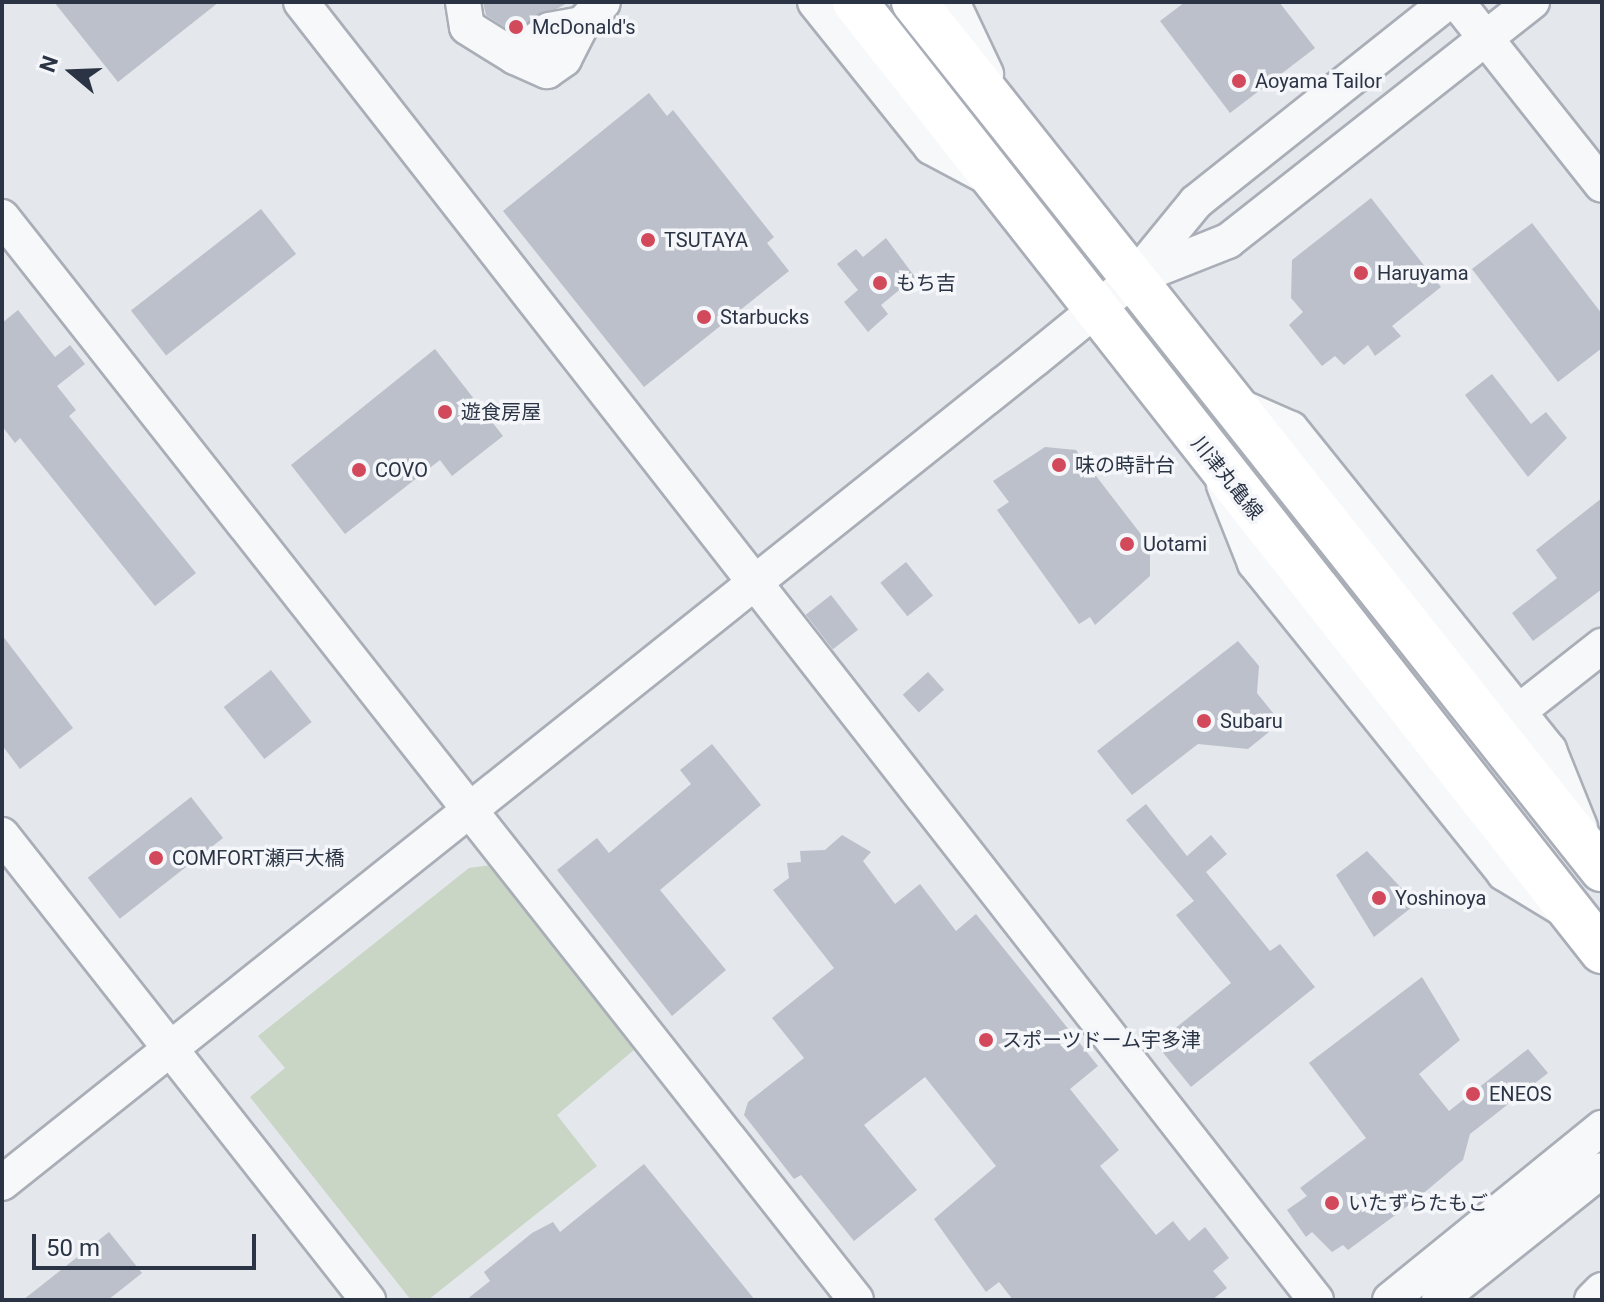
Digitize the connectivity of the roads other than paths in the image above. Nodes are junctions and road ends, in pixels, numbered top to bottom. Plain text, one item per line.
1 (301, 2) edge
2 (463, 2) edge
3 (815, 2) edge
4 (855, 2) edge
5 (914, 2) edge
6 (952, 2) edge
7 (1447, 2) edge
8 (1457, 2) edge
9 (1532, 2) edge
10 (592, 13) edge
11 (1486, 38) junction
12 (1006, 118) junction
13 (1000, 184) junction
14 (1602, 185) edge
15 (2, 217) edge
16 (1133, 279) junction
17 (1096, 309) junction
18 (1232, 403) junction
19 (757, 584) junction
20 (1602, 646) edge
21 (1518, 712) junction
22 (470, 811) junction
23 (2, 835) edge
24 (1597, 863) edge
25 (1602, 951) edge
26 (173, 1051) junction
27 (1602, 1128) edge
28 (1602, 1170) edge
29 (2, 1183) edge
30 (1602, 1290) edge
31 (368, 1300) edge
32 (856, 1300) edge
33 (1316, 1300) edge
34 (1390, 1300) edge
35 (1439, 1300) edge
36 (1592, 1300) edge

1 - 19 street
2 - 10 street
3 - 13 street
4 - 13 main road, 川津丸亀線
5 - 12 main road
6 - 12 street
7 - 16 street
8 - 11 street
9 - 11 street
11 - 14 street
11 - 16 street
12 - 16 main road
13 - 17 main road, 川津丸亀線
15 - 22 street
16 - 17 street
16 - 18 main road
17 - 19 street
17 - 25 main road, 川津丸亀線
18 - 21 street
18 - 24 main road
19 - 22 street
19 - 33 street
20 - 21 street
21 - 24 street
22 - 26 street
22 - 32 street
23 - 26 street
26 - 29 street
26 - 31 street
27 - 34 street
28 - 35 street
30 - 36 street

